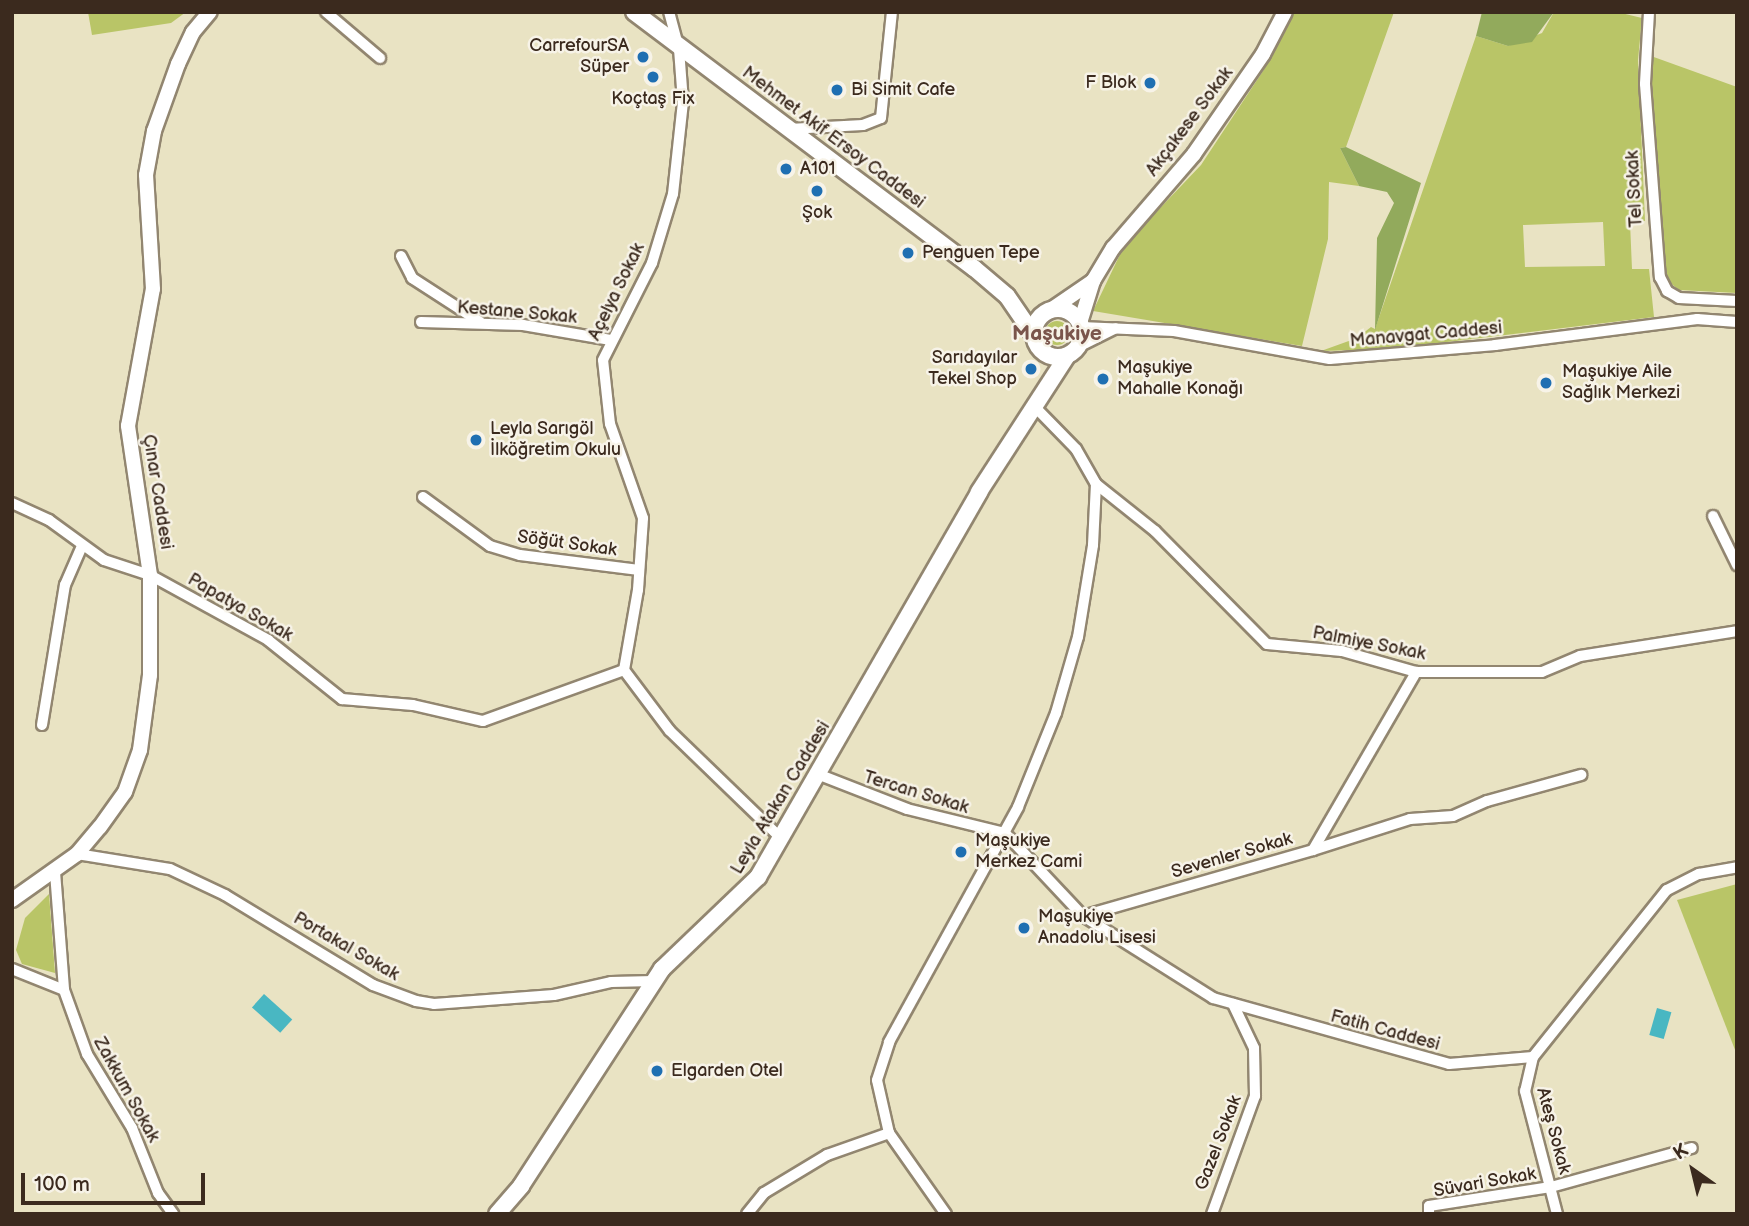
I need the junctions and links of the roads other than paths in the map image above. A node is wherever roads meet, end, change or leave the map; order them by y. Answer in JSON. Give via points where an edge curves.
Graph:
{"nodes":[{"id":1,"x":210,"y":12,"type":"edge"},
{"id":2,"x":326,"y":12,"type":"edge"},
{"id":3,"x":634,"y":12,"type":"edge"},
{"id":4,"x":669,"y":12,"type":"edge"},
{"id":5,"x":892,"y":12,"type":"edge"},
{"id":6,"x":1285,"y":12,"type":"edge"},
{"id":7,"x":1649,"y":12,"type":"edge"},
{"id":8,"x":679,"y":48,"type":"junction"},
{"id":9,"x":380,"y":58,"type":"dead end"},
{"id":10,"x":788,"y":129,"type":"junction"},
{"id":11,"x":401,"y":256,"type":"dead end"},
{"id":12,"x":1093,"y":281,"type":"junction"},
{"id":13,"x":1007,"y":296,"type":"junction"},
{"id":14,"x":1737,"y":301,"type":"edge"},
{"id":15,"x":1048,"y":311,"type":"junction"},
{"id":16,"x":481,"y":322,"type":"junction"},
{"id":17,"x":1737,"y":322,"type":"edge"},
{"id":18,"x":421,"y":323,"type":"dead end"},
{"id":19,"x":1081,"y":325,"type":"junction"},
{"id":20,"x":1119,"y":326,"type":"junction"},
{"id":21,"x":1033,"y":334,"type":"junction"},
{"id":22,"x":611,"y":340,"type":"junction"},
{"id":23,"x":1072,"y":351,"type":"junction"},
{"id":24,"x":1042,"y":352,"type":"junction"},
{"id":25,"x":1033,"y":405,"type":"junction"},
{"id":26,"x":1096,"y":484,"type":"junction"},
{"id":27,"x":423,"y":497,"type":"dead end"},
{"id":28,"x":12,"y":503,"type":"edge"},
{"id":29,"x":1713,"y":516,"type":"dead end"},
{"id":30,"x":82,"y":546,"type":"junction"},
{"id":31,"x":1737,"y":565,"type":"edge"},
{"id":32,"x":639,"y":570,"type":"junction"},
{"id":33,"x":150,"y":575,"type":"junction"},
{"id":34,"x":1737,"y":631,"type":"edge"},
{"id":35,"x":624,"y":670,"type":"junction"},
{"id":36,"x":1416,"y":672,"type":"junction"},
{"id":37,"x":42,"y":724,"type":"dead end"},
{"id":38,"x":820,"y":775,"type":"junction"},
{"id":39,"x":1581,"y":775,"type":"dead end"},
{"id":40,"x":1006,"y":833,"type":"junction"},
{"id":41,"x":782,"y":839,"type":"junction"},
{"id":42,"x":1313,"y":850,"type":"junction"},
{"id":43,"x":77,"y":853,"type":"junction"},
{"id":44,"x":1737,"y":867,"type":"edge"},
{"id":45,"x":55,"y":872,"type":"junction"},
{"id":46,"x":12,"y":900,"type":"edge"},
{"id":47,"x":1083,"y":916,"type":"junction"},
{"id":48,"x":12,"y":969,"type":"edge"},
{"id":49,"x":654,"y":981,"type":"junction"},
{"id":50,"x":64,"y":990,"type":"junction"},
{"id":51,"x":1233,"y":1004,"type":"junction"},
{"id":52,"x":1533,"y":1057,"type":"junction"},
{"id":53,"x":889,"y":1133,"type":"junction"},
{"id":54,"x":1692,"y":1147,"type":"dead end"},
{"id":55,"x":1552,"y":1187,"type":"junction"},
{"id":56,"x":173,"y":1214,"type":"edge"},
{"id":57,"x":497,"y":1214,"type":"edge"},
{"id":58,"x":747,"y":1214,"type":"edge"},
{"id":59,"x":946,"y":1214,"type":"edge"},
{"id":60,"x":1212,"y":1214,"type":"edge"},
{"id":61,"x":1429,"y":1214,"type":"edge"},
{"id":62,"x":1558,"y":1214,"type":"edge"}],
"edges":[{"from":1,"to":33,"type":"street","name":"Çınar Caddesi","via":[[193,32],[178,64],[154,131],[146,175],[153,289],[130,403],[128,442]]},
{"from":2,"to":9,"type":"street"},
{"from":3,"to":8,"type":"main road","name":"Mehmet Akif Ersoy Caddesi"},
{"from":4,"to":8,"type":"street","name":"Açelya Sokak"},
{"from":5,"to":10,"type":"street","via":[[881,118],[863,125]]},
{"from":6,"to":12,"type":"street","name":"Akçakese Sokak","via":[[1217,123],[1126,230]]},
{"from":7,"to":14,"type":"street","name":"Tel Sokak","via":[[1645,84],[1660,277],[1667,291],[1679,298]]},
{"from":8,"to":10,"type":"main road","name":"Mehmet Akif Ersoy Caddesi"},
{"from":8,"to":22,"type":"street","name":"Açelya Sokak","via":[[682,135],[673,194],[652,263]]},
{"from":10,"to":13,"type":"main road","name":"Mehmet Akif Ersoy Caddesi"},
{"from":11,"to":16,"type":"street","via":[[412,278]]},
{"from":12,"to":15,"type":"street"},
{"from":12,"to":19,"type":"street"},
{"from":13,"to":15,"type":"main road"},
{"from":13,"to":21,"type":"main road"},
{"from":15,"to":19,"type":"main road","via":[[1069,311]]},
{"from":15,"to":21,"type":"main road"},
{"from":16,"to":18,"type":"street","name":"Kestane Sokak"},
{"from":16,"to":22,"type":"street","name":"Kestane Sokak"},
{"from":17,"to":20,"type":"street","name":"Manavgat Caddesi","via":[[1697,319],[1495,345],[1331,359],[1174,331]]},
{"from":19,"to":20,"type":"street","name":"Manavgat Caddesi"},
{"from":19,"to":23,"type":"main road"},
{"from":20,"to":23,"type":"street"},
{"from":21,"to":24,"type":"main road"},
{"from":22,"to":32,"type":"street","name":"Açelya Sokak","via":[[603,360],[603,395],[643,518]]},
{"from":23,"to":24,"type":"main road"},
{"from":23,"to":25,"type":"main road","name":"Leyla Atakan Caddesi"},
{"from":24,"to":25,"type":"main road"},
{"from":25,"to":26,"type":"street","via":[[1076,449]]},
{"from":25,"to":38,"type":"main road","name":"Leyla Atakan Caddesi"},
{"from":26,"to":36,"type":"street","name":"Palmiye Sokak","via":[[1155,531],[1266,644],[1342,652]]},
{"from":26,"to":40,"type":"street","via":[[1093,545],[1078,637],[1056,713]]},
{"from":27,"to":32,"type":"street","name":"Söğüt Sokak","via":[[491,546],[528,556]]},
{"from":28,"to":30,"type":"street","name":"Papatya Sokak","via":[[49,520]]},
{"from":29,"to":31,"type":"street"},
{"from":30,"to":33,"type":"street","name":"Papatya Sokak","via":[[115,565]]},
{"from":30,"to":37,"type":"street","via":[[63,594]]},
{"from":32,"to":35,"type":"street","name":"Açelya Sokak"},
{"from":33,"to":35,"type":"street","name":"Papatya Sokak","via":[[268,640],[342,699],[413,705],[483,721]]},
{"from":33,"to":43,"type":"street","name":"Çınar Caddesi","via":[[150,675],[137,764],[114,809]]},
{"from":34,"to":36,"type":"street","name":"Palmiye Sokak","via":[[1580,656],[1542,672]]},
{"from":35,"to":41,"type":"street","via":[[670,731]]},
{"from":36,"to":42,"type":"street","name":"Sevenler Sokak"},
{"from":38,"to":40,"type":"street","name":"Tercan Sokak","via":[[907,809]]},
{"from":38,"to":41,"type":"main road","name":"Leyla Atakan Caddesi"},
{"from":39,"to":42,"type":"street","via":[[1487,801],[1453,816],[1410,819]]},
{"from":40,"to":47,"type":"street","name":"Fatih Caddesi"},
{"from":40,"to":53,"type":"street","via":[[889,1042],[877,1080]]},
{"from":41,"to":49,"type":"main road","name":"Leyla Atakan Caddesi","via":[[748,891],[697,932]]},
{"from":42,"to":47,"type":"street","name":"Sevenler Sokak"},
{"from":43,"to":45,"type":"street","name":"Çınar Caddesi"},
{"from":43,"to":49,"type":"street","name":"Portakal Sokak","via":[[170,869],[248,908],[373,985],[416,1001],[434,1004],[554,995],[611,982]]},
{"from":44,"to":52,"type":"street","via":[[1699,874],[1667,890]]},
{"from":45,"to":46,"type":"street","name":"Çınar Caddesi"},
{"from":45,"to":50,"type":"street","name":"Zakkum Sokak"},
{"from":47,"to":51,"type":"street","name":"Fatih Caddesi","via":[[1213,998]]},
{"from":48,"to":50,"type":"street"},
{"from":49,"to":57,"type":"main road","name":"Leyla Atakan Caddesi","via":[[521,1186]]},
{"from":50,"to":56,"type":"street","name":"Zakkum Sokak","via":[[86,1054],[132,1128],[158,1193]]},
{"from":51,"to":52,"type":"street","name":"Fatih Caddesi","via":[[1448,1064]]},
{"from":51,"to":60,"type":"street","name":"Gazel Sokak","via":[[1254,1048],[1255,1096]]},
{"from":52,"to":55,"type":"street","name":"Ateş Sokak","via":[[1525,1091]]},
{"from":53,"to":58,"type":"street","via":[[827,1156],[764,1193]]},
{"from":53,"to":59,"type":"street"},
{"from":54,"to":55,"type":"street"},
{"from":55,"to":61,"type":"street","name":"Süvari Sokak","via":[[1429,1206]]},
{"from":55,"to":62,"type":"street","name":"Ateş Sokak"}]}
